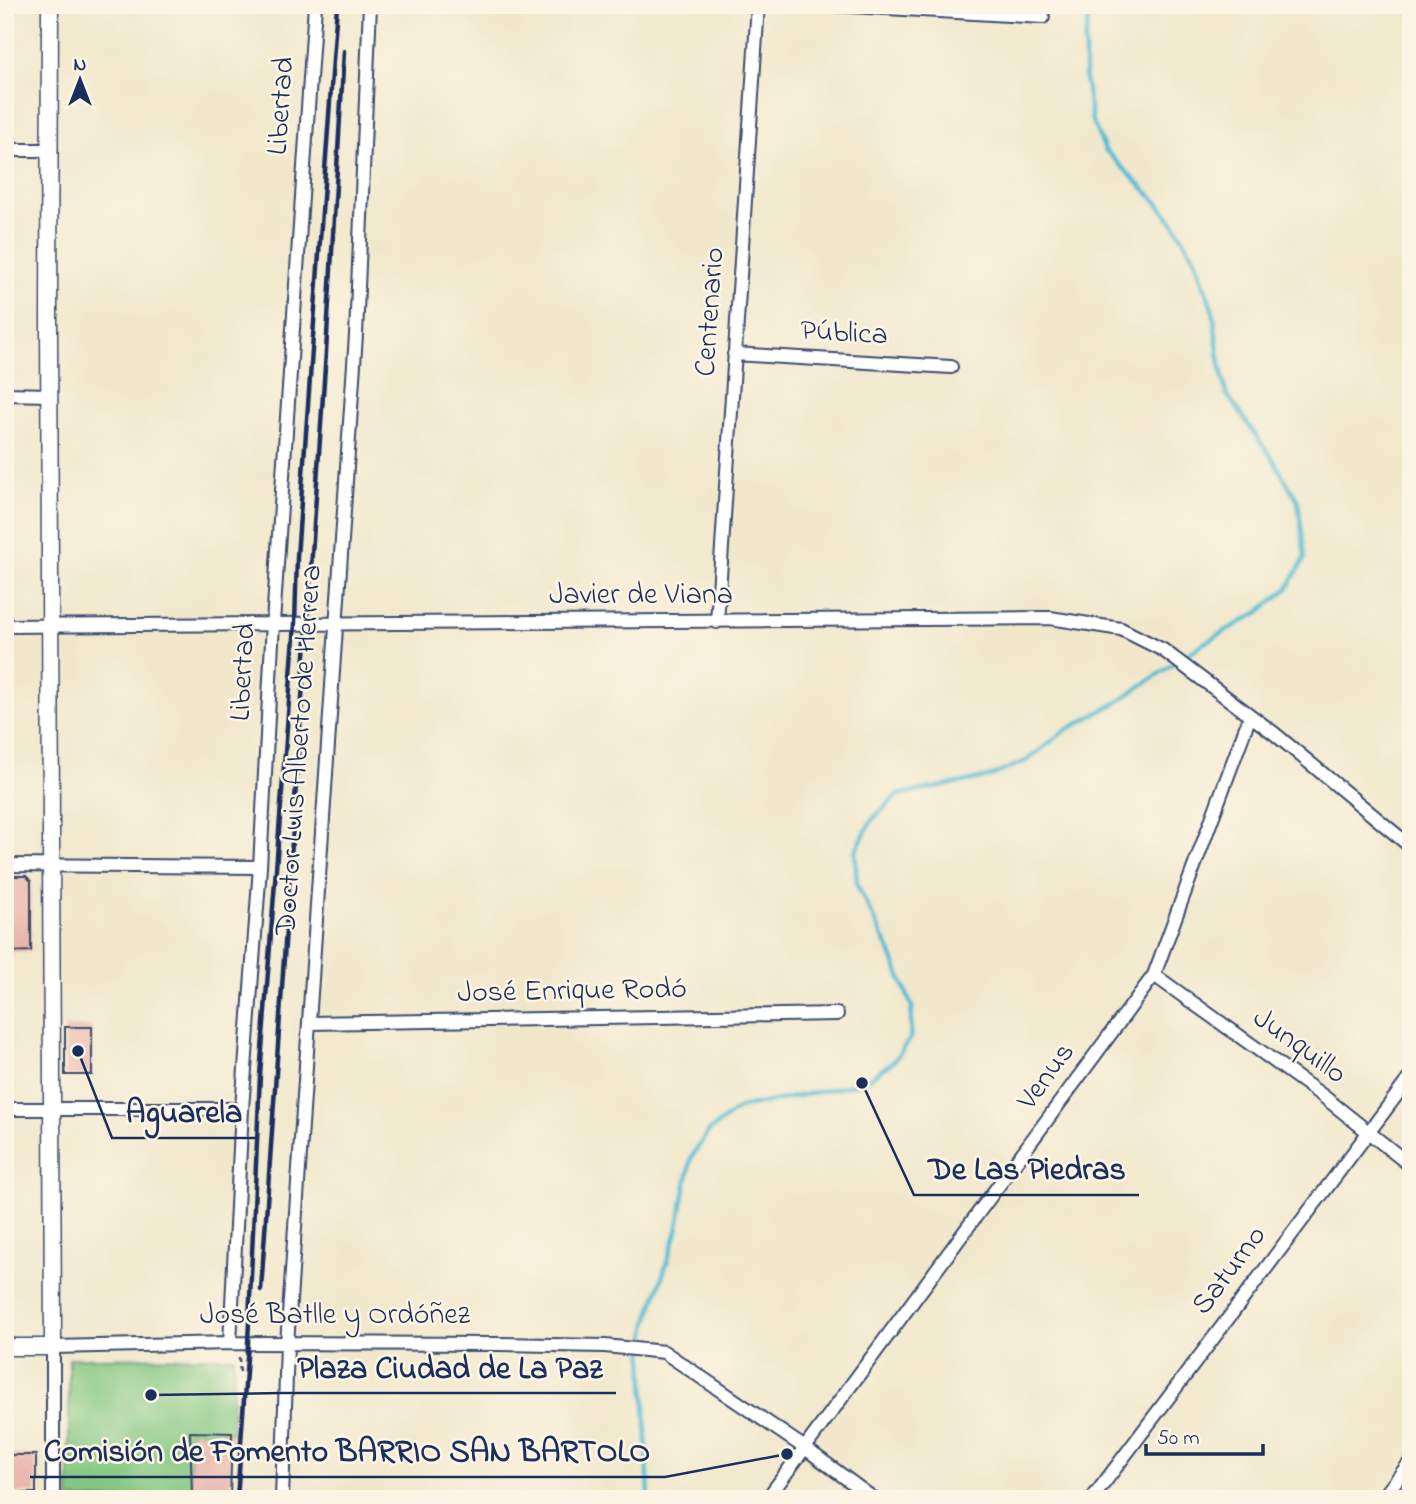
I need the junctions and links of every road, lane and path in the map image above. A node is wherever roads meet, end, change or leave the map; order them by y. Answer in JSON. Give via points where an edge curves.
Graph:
{"nodes":[{"id":1,"x":50,"y":5,"type":"edge"},
{"id":2,"x":315,"y":5,"type":"edge"},
{"id":3,"x":370,"y":5,"type":"edge"},
{"id":4,"x":758,"y":5,"type":"edge"},
{"id":5,"x":834,"y":5,"type":"edge"},
{"id":6,"x":1042,"y":17,"type":"dead end"},
{"id":7,"x":5,"y":150,"type":"edge"},
{"id":8,"x":49,"y":150,"type":"junction"},
{"id":9,"x":734,"y":354,"type":"junction"},
{"id":10,"x":951,"y":367,"type":"dead end"},
{"id":11,"x":5,"y":394,"type":"edge"},
{"id":12,"x":50,"y":395,"type":"junction"},
{"id":13,"x":717,"y":622,"type":"junction"},
{"id":14,"x":273,"y":624,"type":"junction"},
{"id":15,"x":335,"y":625,"type":"junction"},
{"id":16,"x":5,"y":626,"type":"edge"},
{"id":17,"x":51,"y":626,"type":"junction"},
{"id":18,"x":1250,"y":716,"type":"junction"},
{"id":19,"x":1411,"y":847,"type":"edge"},
{"id":20,"x":5,"y":865,"type":"edge"},
{"id":21,"x":52,"y":865,"type":"junction"},
{"id":22,"x":260,"y":867,"type":"junction"},
{"id":23,"x":1154,"y":975,"type":"junction"},
{"id":24,"x":837,"y":1014,"type":"dead end"},
{"id":25,"x":309,"y":1023,"type":"junction"},
{"id":26,"x":1411,"y":1076,"type":"edge"},
{"id":27,"x":5,"y":1109,"type":"edge"},
{"id":28,"x":53,"y":1109,"type":"junction"},
{"id":29,"x":242,"y":1109,"type":"junction"},
{"id":30,"x":1368,"y":1132,"type":"junction"},
{"id":31,"x":1411,"y":1166,"type":"edge"},
{"id":32,"x":234,"y":1343,"type":"junction"},
{"id":33,"x":287,"y":1344,"type":"junction"},
{"id":34,"x":5,"y":1347,"type":"edge"},
{"id":35,"x":53,"y":1347,"type":"junction"},
{"id":36,"x":240,"y":1374,"type":"dead end"},
{"id":37,"x":805,"y":1448,"type":"junction"},
{"id":38,"x":1411,"y":1461,"type":"edge"},
{"id":39,"x":53,"y":1499,"type":"edge"},
{"id":40,"x":282,"y":1499,"type":"edge"},
{"id":41,"x":767,"y":1499,"type":"edge"},
{"id":42,"x":874,"y":1499,"type":"edge"},
{"id":43,"x":1092,"y":1499,"type":"edge"},
{"id":44,"x":1382,"y":1499,"type":"edge"}],
"edges":[{"from":1,"to":8,"type":"street"},
{"from":2,"to":14,"type":"street","name":"Libertad"},
{"from":3,"to":15,"type":"street","name":"Doctor Luis Alberto de Herrera","via":[[356,335]]},
{"from":4,"to":9,"type":"street","name":"Centenario"},
{"from":5,"to":6,"type":"street"},
{"from":7,"to":8,"type":"street"},
{"from":8,"to":12,"type":"street"},
{"from":9,"to":10,"type":"street","name":"Pública"},
{"from":9,"to":13,"type":"street","name":"Centenario"},
{"from":11,"to":12,"type":"street"},
{"from":12,"to":17,"type":"street"},
{"from":13,"to":15,"type":"street","name":"Javier de Viana"},
{"from":13,"to":18,"type":"street","name":"Javier de Viana","via":[[1050,618],[1122,629],[1163,650]]},
{"from":14,"to":15,"type":"street","name":"Javier de Viana"},
{"from":14,"to":17,"type":"street","name":"Javier de Viana"},
{"from":14,"to":22,"type":"street","name":"Libertad"},
{"from":15,"to":25,"type":"street","name":"Doctor Luis Alberto de Herrera"},
{"from":16,"to":17,"type":"street","name":"Javier de Viana"},
{"from":17,"to":21,"type":"street"},
{"from":18,"to":19,"type":"street","name":"Javier de Viana"},
{"from":18,"to":23,"type":"street","name":"Venus"},
{"from":20,"to":21,"type":"street"},
{"from":21,"to":22,"type":"street"},
{"from":21,"to":28,"type":"street"},
{"from":22,"to":29,"type":"street","name":"Libertad"},
{"from":23,"to":30,"type":"street","name":"Junquillo"},
{"from":23,"to":37,"type":"street","name":"Venus"},
{"from":24,"to":25,"type":"street","name":"José Enrique Rodó"},
{"from":25,"to":33,"type":"street","name":"Doctor Luis Alberto de Herrera"},
{"from":26,"to":30,"type":"street","name":"Saturno"},
{"from":27,"to":28,"type":"street"},
{"from":28,"to":29,"type":"street"},
{"from":28,"to":35,"type":"street"},
{"from":29,"to":32,"type":"street","name":"Libertad"},
{"from":30,"to":31,"type":"street","name":"Junquillo"},
{"from":30,"to":43,"type":"street","name":"Saturno"},
{"from":32,"to":33,"type":"street","name":"José Batlle y Ordóñez"},
{"from":32,"to":35,"type":"street","name":"José Batlle y Ordóñez"},
{"from":32,"to":36,"type":"path"},
{"from":33,"to":37,"type":"street","name":"José Batlle y Ordóñez","via":[[604,1346],[664,1352]]},
{"from":33,"to":40,"type":"street","name":"Doctor Luis Alberto de Herrera"},
{"from":34,"to":35,"type":"street","name":"José Batlle y Ordóñez"},
{"from":35,"to":39,"type":"street"},
{"from":37,"to":41,"type":"street","name":"Venus"},
{"from":37,"to":42,"type":"street"},
{"from":38,"to":44,"type":"street"}]}
